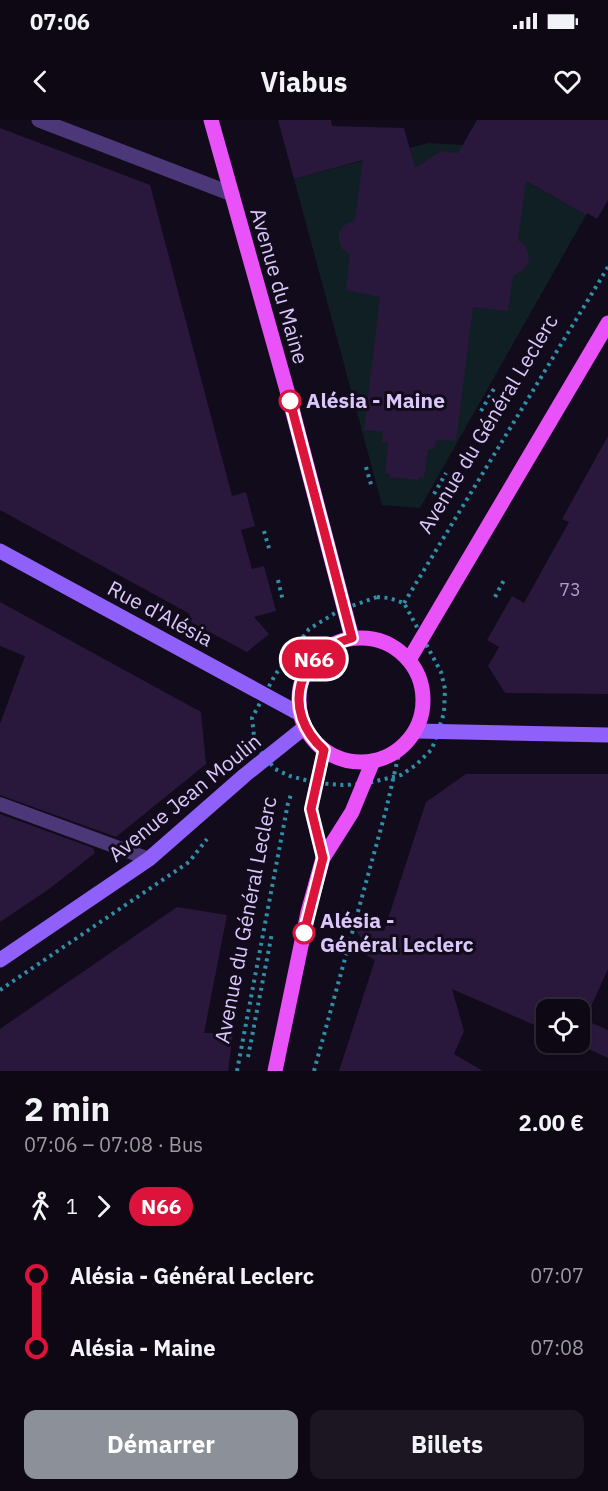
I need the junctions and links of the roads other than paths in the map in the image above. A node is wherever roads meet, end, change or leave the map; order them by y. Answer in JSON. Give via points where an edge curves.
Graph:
{"nodes":[{"id":1,"x":39,"y":120,"type":"edge"},
{"id":2,"x":212,"y":120,"type":"edge"},
{"id":3,"x":232,"y":194,"type":"junction"},
{"id":4,"x":608,"y":323,"type":"edge"},
{"id":5,"x":0,"y":551,"type":"edge"},
{"id":6,"x":352,"y":638,"type":"junction"},
{"id":7,"x":409,"y":660,"type":"junction"},
{"id":8,"x":303,"y":721,"type":"junction"},
{"id":9,"x":416,"y":730,"type":"junction"},
{"id":10,"x":608,"y":735,"type":"edge"},
{"id":11,"x":324,"y":750,"type":"junction"},
{"id":12,"x":373,"y":761,"type":"junction"},
{"id":13,"x":0,"y":804,"type":"edge"},
{"id":14,"x":323,"y":858,"type":"junction"},
{"id":15,"x":149,"y":859,"type":"junction"},
{"id":16,"x":0,"y":960,"type":"edge"},
{"id":17,"x":275,"y":1071,"type":"edge"}],
"edges":[{"from":1,"to":3,"type":"street"},
{"from":2,"to":3,"type":"main road","name":"Avenue du Maine"},
{"from":3,"to":6,"type":"main road","name":"Avenue du Maine"},
{"from":4,"to":7,"type":"main road"},
{"from":5,"to":8,"type":"main road","name":"Rue d'Alésia"},
{"from":6,"to":7,"type":"main road","via":[[390,644]]},
{"from":6,"to":8,"type":"main road","via":[[328,647],[309,665],[298,702]]},
{"from":7,"to":9,"type":"main road","via":[[423,689],[423,710]]},
{"from":8,"to":11,"type":"main road","via":[[310,736]]},
{"from":8,"to":15,"type":"main road","name":"Avenue Jean Moulin"},
{"from":9,"to":10,"type":"main road"},
{"from":9,"to":12,"type":"main road","via":[[400,749]]},
{"from":11,"to":12,"type":"main road","via":[[340,759]]},
{"from":11,"to":14,"type":"lane","name":"Avenue du Général Leclerc","via":[[311,809]]},
{"from":12,"to":14,"type":"main road","name":"Avenue du Général Leclerc","via":[[352,812]]},
{"from":13,"to":15,"type":"lane"},
{"from":14,"to":17,"type":"main road","name":"Avenue du Général Leclerc"},
{"from":15,"to":16,"type":"main road","name":"Avenue Jean Moulin"}]}
